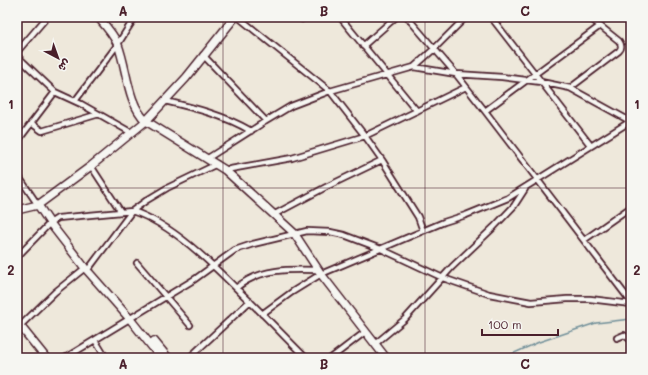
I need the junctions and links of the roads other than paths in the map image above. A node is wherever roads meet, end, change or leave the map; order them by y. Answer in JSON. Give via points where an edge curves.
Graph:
{"nodes":[{"id":1,"x":47,"y":17,"type":"edge"},
{"id":2,"x":98,"y":17,"type":"edge"},
{"id":3,"x":135,"y":17,"type":"edge"},
{"id":4,"x":235,"y":17,"type":"edge"},
{"id":5,"x":238,"y":17,"type":"edge"},
{"id":6,"x":340,"y":17,"type":"edge"},
{"id":7,"x":396,"y":17,"type":"edge"},
{"id":8,"x":407,"y":17,"type":"edge"},
{"id":9,"x":466,"y":17,"type":"edge"},
{"id":10,"x":491,"y":17,"type":"edge"},
{"id":11,"x":589,"y":17,"type":"edge"},
{"id":12,"x":605,"y":17,"type":"edge"},
{"id":13,"x":598,"y":25,"type":"junction"},
{"id":14,"x":118,"y":44,"type":"junction"},
{"id":15,"x":363,"y":46,"type":"junction"},
{"id":16,"x":434,"y":49,"type":"junction"},
{"id":17,"x":17,"y":52,"type":"edge"},
{"id":18,"x":204,"y":55,"type":"junction"},
{"id":19,"x":17,"y":56,"type":"edge"},
{"id":20,"x":414,"y":67,"type":"junction"},
{"id":21,"x":456,"y":74,"type":"junction"},
{"id":22,"x":535,"y":74,"type":"junction"},
{"id":23,"x":388,"y":75,"type":"junction"},
{"id":24,"x":528,"y":80,"type":"junction"},
{"id":25,"x":541,"y":82,"type":"junction"},
{"id":26,"x":466,"y":87,"type":"junction"},
{"id":27,"x":570,"y":88,"type":"junction"},
{"id":28,"x":330,"y":91,"type":"junction"},
{"id":29,"x":55,"y":92,"type":"junction"},
{"id":30,"x":75,"y":101,"type":"junction"},
{"id":31,"x":165,"y":101,"type":"junction"},
{"id":32,"x":417,"y":111,"type":"junction"},
{"id":33,"x":485,"y":111,"type":"junction"},
{"id":34,"x":99,"y":114,"type":"junction"},
{"id":35,"x":146,"y":121,"type":"junction"},
{"id":36,"x":266,"y":121,"type":"junction"},
{"id":37,"x":631,"y":121,"type":"edge"},
{"id":38,"x":31,"y":123,"type":"junction"},
{"id":39,"x":251,"y":131,"type":"junction"},
{"id":40,"x":132,"y":133,"type":"junction"},
{"id":41,"x":365,"y":136,"type":"junction"},
{"id":42,"x":17,"y":142,"type":"edge"},
{"id":43,"x":591,"y":146,"type":"junction"},
{"id":44,"x":208,"y":158,"type":"junction"},
{"id":45,"x":382,"y":160,"type":"junction"},
{"id":46,"x":216,"y":164,"type":"junction"},
{"id":47,"x":90,"y":166,"type":"junction"},
{"id":48,"x":225,"y":170,"type":"junction"},
{"id":49,"x":17,"y":174,"type":"edge"},
{"id":50,"x":536,"y":179,"type":"junction"},
{"id":51,"x":526,"y":187,"type":"junction"},
{"id":52,"x":38,"y":205,"type":"junction"},
{"id":53,"x":631,"y":207,"type":"edge"},
{"id":54,"x":17,"y":210,"type":"edge"},
{"id":55,"x":132,"y":211,"type":"junction"},
{"id":56,"x":121,"y":212,"type":"junction"},
{"id":57,"x":275,"y":214,"type":"junction"},
{"id":58,"x":50,"y":221,"type":"junction"},
{"id":59,"x":423,"y":231,"type":"junction"},
{"id":60,"x":294,"y":233,"type":"junction"},
{"id":61,"x":584,"y":240,"type":"junction"},
{"id":62,"x":381,"y":249,"type":"junction"},
{"id":63,"x":17,"y":257,"type":"edge"},
{"id":64,"x":137,"y":263,"type":"dead end"},
{"id":65,"x":214,"y":266,"type":"junction"},
{"id":66,"x":87,"y":268,"type":"junction"},
{"id":67,"x":319,"y":272,"type":"junction"},
{"id":68,"x":443,"y":278,"type":"junction"},
{"id":69,"x":236,"y":288,"type":"junction"},
{"id":70,"x":166,"y":297,"type":"junction"},
{"id":71,"x":250,"y":301,"type":"junction"},
{"id":72,"x":631,"y":303,"type":"edge"},
{"id":73,"x":262,"y":314,"type":"junction"},
{"id":74,"x":132,"y":318,"type":"junction"},
{"id":75,"x":19,"y":324,"type":"edge"},
{"id":76,"x":190,"y":325,"type":"dead end"},
{"id":77,"x":365,"y":332,"type":"junction"},
{"id":78,"x":617,"y":338,"type":"dead end"},
{"id":79,"x":95,"y":340,"type":"junction"},
{"id":80,"x":631,"y":340,"type":"edge"},
{"id":81,"x":375,"y":344,"type":"junction"},
{"id":82,"x":302,"y":354,"type":"junction"},
{"id":83,"x":46,"y":358,"type":"edge"},
{"id":84,"x":65,"y":358,"type":"edge"},
{"id":85,"x":106,"y":358,"type":"edge"},
{"id":86,"x":161,"y":358,"type":"edge"},
{"id":87,"x":168,"y":358,"type":"edge"},
{"id":88,"x":189,"y":358,"type":"edge"},
{"id":89,"x":295,"y":358,"type":"edge"},
{"id":90,"x":306,"y":358,"type":"edge"},
{"id":91,"x":331,"y":358,"type":"edge"},
{"id":92,"x":386,"y":358,"type":"edge"}],
"edges":[{"from":1,"to":17,"type":"street"},
{"from":2,"to":14,"type":"street"},
{"from":3,"to":14,"type":"street"},
{"from":4,"to":18,"type":"street"},
{"from":5,"to":28,"type":"street"},
{"from":6,"to":15,"type":"street"},
{"from":7,"to":15,"type":"street"},
{"from":8,"to":16,"type":"street"},
{"from":9,"to":16,"type":"street"},
{"from":10,"to":22,"type":"street"},
{"from":11,"to":13,"type":"street"},
{"from":12,"to":13,"type":"street"},
{"from":13,"to":22,"type":"street"},
{"from":13,"to":27,"type":"street","via":[[621,44],[621,49]]},
{"from":14,"to":30,"type":"street"},
{"from":14,"to":35,"type":"street","via":[[137,109]]},
{"from":15,"to":23,"type":"street"},
{"from":16,"to":20,"type":"street"},
{"from":16,"to":21,"type":"street"},
{"from":18,"to":31,"type":"street"},
{"from":18,"to":36,"type":"street"},
{"from":19,"to":29,"type":"street"},
{"from":20,"to":21,"type":"street"},
{"from":20,"to":23,"type":"street"},
{"from":21,"to":24,"type":"street"},
{"from":21,"to":26,"type":"street"},
{"from":22,"to":24,"type":"street"},
{"from":22,"to":25,"type":"street"},
{"from":23,"to":28,"type":"street"},
{"from":23,"to":32,"type":"street"},
{"from":24,"to":25,"type":"street"},
{"from":24,"to":33,"type":"street"},
{"from":25,"to":27,"type":"street"},
{"from":25,"to":43,"type":"street"},
{"from":26,"to":32,"type":"street"},
{"from":26,"to":33,"type":"street"},
{"from":27,"to":37,"type":"street"},
{"from":28,"to":36,"type":"street","via":[[291,106]]},
{"from":28,"to":41,"type":"street"},
{"from":29,"to":30,"type":"street"},
{"from":29,"to":38,"type":"street"},
{"from":30,"to":34,"type":"street"},
{"from":31,"to":35,"type":"street"},
{"from":31,"to":39,"type":"street","via":[[226,118]]},
{"from":32,"to":41,"type":"street"},
{"from":33,"to":50,"type":"street"},
{"from":34,"to":38,"type":"street","via":[[42,131]]},
{"from":34,"to":40,"type":"street"},
{"from":35,"to":40,"type":"street"},
{"from":35,"to":44,"type":"street"},
{"from":36,"to":39,"type":"street"},
{"from":37,"to":43,"type":"street"},
{"from":38,"to":42,"type":"street"},
{"from":39,"to":44,"type":"street"},
{"from":40,"to":47,"type":"street"},
{"from":41,"to":45,"type":"street"},
{"from":41,"to":48,"type":"street","via":[[292,158]]},
{"from":43,"to":50,"type":"street"},
{"from":44,"to":46,"type":"street"},
{"from":45,"to":57,"type":"street"},
{"from":45,"to":59,"type":"street","via":[[418,217]]},
{"from":46,"to":48,"type":"street"},
{"from":46,"to":55,"type":"street","via":[[167,188]]},
{"from":47,"to":52,"type":"street"},
{"from":47,"to":56,"type":"street"},
{"from":48,"to":57,"type":"street"},
{"from":49,"to":52,"type":"street"},
{"from":50,"to":51,"type":"street"},
{"from":50,"to":61,"type":"street"},
{"from":51,"to":59,"type":"street","via":[[497,203]]},
{"from":51,"to":68,"type":"street","via":[[509,212]]},
{"from":52,"to":54,"type":"street"},
{"from":52,"to":58,"type":"street"},
{"from":53,"to":61,"type":"street"},
{"from":55,"to":56,"type":"street"},
{"from":55,"to":65,"type":"street","via":[[170,231]]},
{"from":55,"to":66,"type":"street"},
{"from":56,"to":58,"type":"street","via":[[65,217]]},
{"from":57,"to":60,"type":"street"},
{"from":58,"to":63,"type":"street"},
{"from":58,"to":66,"type":"street"},
{"from":59,"to":62,"type":"street"},
{"from":60,"to":62,"type":"street","via":[[318,230],[330,232]]},
{"from":60,"to":65,"type":"street","via":[[242,247]]},
{"from":60,"to":67,"type":"street"},
{"from":61,"to":72,"type":"street"},
{"from":62,"to":67,"type":"street"},
{"from":62,"to":68,"type":"street"},
{"from":64,"to":70,"type":"street"},
{"from":65,"to":69,"type":"street"},
{"from":65,"to":70,"type":"street"},
{"from":66,"to":74,"type":"street"},
{"from":66,"to":75,"type":"street"},
{"from":67,"to":69,"type":"street","via":[[291,269],[271,271],[249,279]]},
{"from":67,"to":73,"type":"street"},
{"from":67,"to":77,"type":"street"},
{"from":68,"to":72,"type":"street","via":[[489,294],[523,301],[590,299]]},
{"from":68,"to":81,"type":"street","via":[[405,319]]},
{"from":69,"to":71,"type":"street"},
{"from":70,"to":74,"type":"street"},
{"from":70,"to":76,"type":"street"},
{"from":71,"to":73,"type":"street"},
{"from":71,"to":88,"type":"street"},
{"from":73,"to":82,"type":"street"},
{"from":74,"to":79,"type":"street"},
{"from":74,"to":86,"type":"street"},
{"from":74,"to":87,"type":"street"},
{"from":75,"to":83,"type":"street"},
{"from":77,"to":81,"type":"street"},
{"from":77,"to":91,"type":"street"},
{"from":78,"to":80,"type":"street","via":[[624,335]]},
{"from":79,"to":84,"type":"street"},
{"from":79,"to":85,"type":"street"},
{"from":81,"to":92,"type":"street"},
{"from":82,"to":89,"type":"street"},
{"from":82,"to":90,"type":"street"}]}
